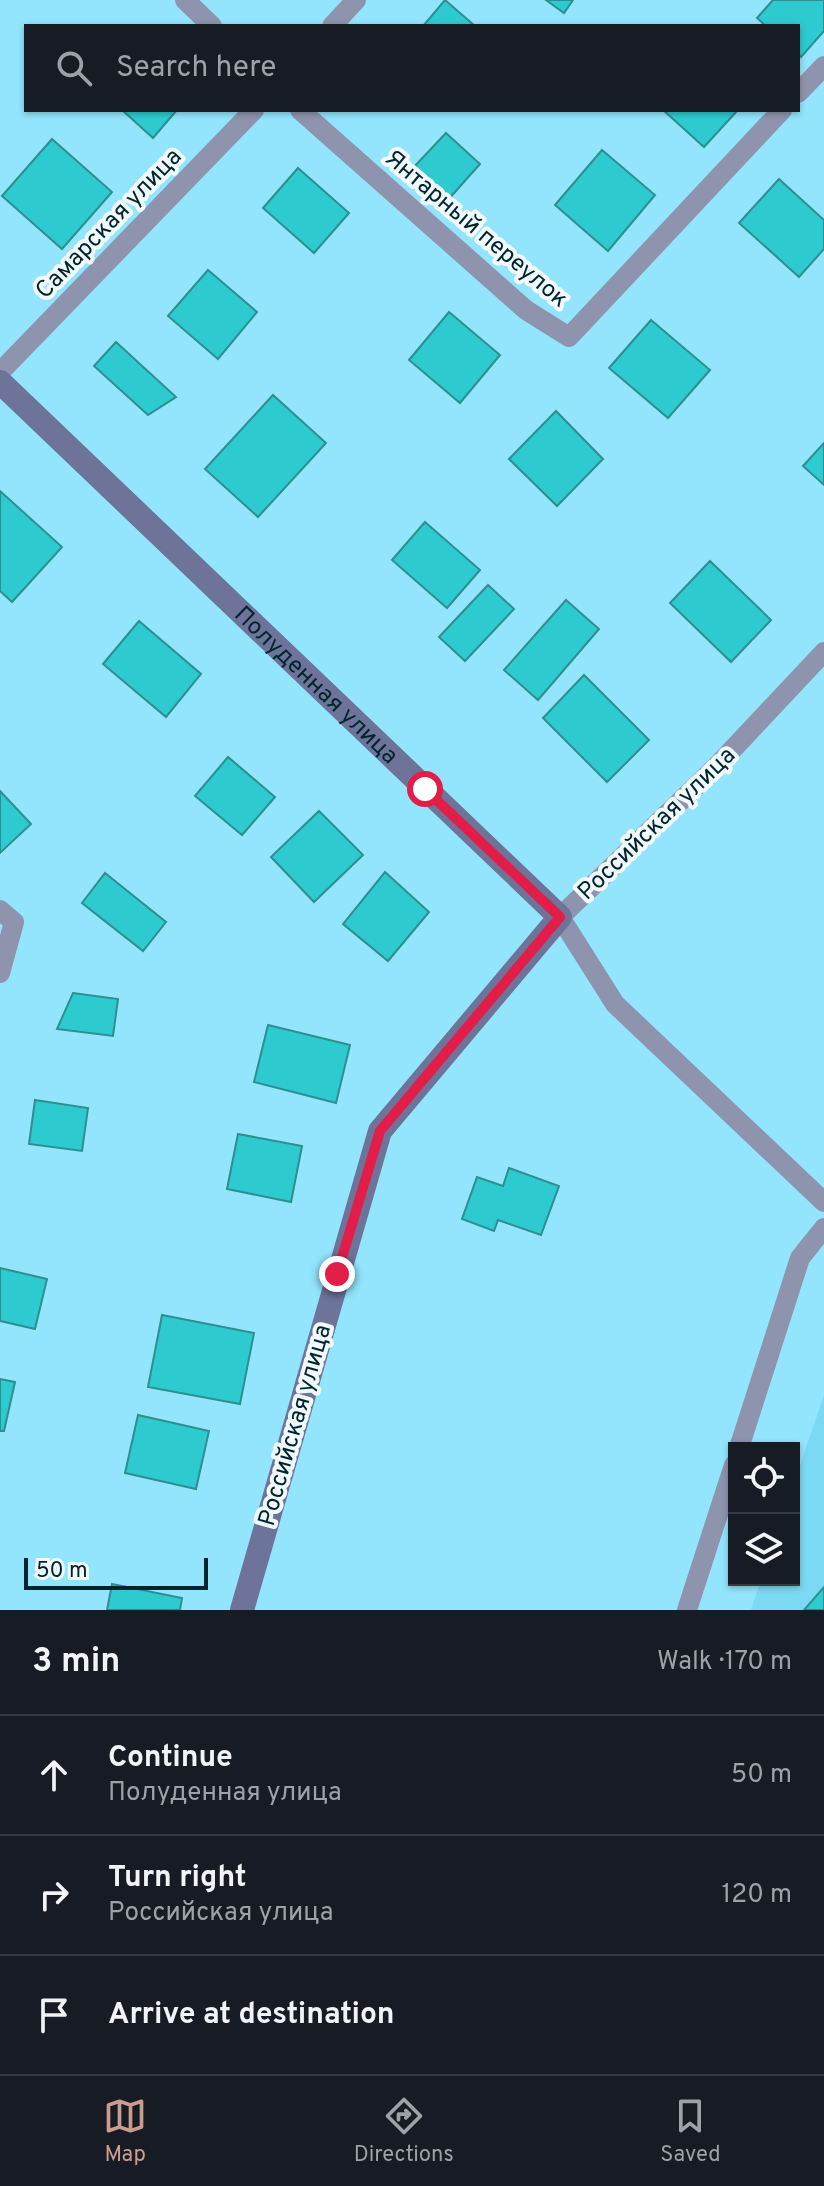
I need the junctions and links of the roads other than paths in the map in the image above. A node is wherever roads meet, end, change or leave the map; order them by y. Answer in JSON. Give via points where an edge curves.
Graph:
{"nodes":[{"id":1,"x":185,"y":0,"type":"edge"},
{"id":2,"x":356,"y":0,"type":"edge"},
{"id":3,"x":210,"y":24,"type":"edge"},
{"id":4,"x":334,"y":24,"type":"edge"},
{"id":5,"x":824,"y":66,"type":"edge"},
{"id":6,"x":800,"y":91,"type":"edge"},
{"id":7,"x":252,"y":112,"type":"edge"},
{"id":8,"x":302,"y":112,"type":"edge"},
{"id":9,"x":780,"y":112,"type":"edge"},
{"id":10,"x":0,"y":372,"type":"edge"},
{"id":11,"x":0,"y":382,"type":"edge"},
{"id":12,"x":824,"y":652,"type":"edge"},
{"id":13,"x":7,"y":916,"type":"edge"},
{"id":14,"x":560,"y":917,"type":"junction"},
{"id":15,"x":0,"y":973,"type":"edge"},
{"id":16,"x":824,"y":1202,"type":"edge"},
{"id":17,"x":824,"y":1228,"type":"edge"},
{"id":18,"x":741,"y":1442,"type":"edge"},
{"id":19,"x":728,"y":1484,"type":"edge"},
{"id":20,"x":242,"y":1610,"type":"edge"},
{"id":21,"x":687,"y":1610,"type":"edge"}],
"edges":[{"from":1,"to":3,"type":"street"},
{"from":2,"to":4,"type":"street"},
{"from":5,"to":6,"type":"street"},
{"from":7,"to":10,"type":"street","name":"Самарская улица"},
{"from":8,"to":9,"type":"street","name":"Янтарный переулок","via":[[526,310],[569,337]]},
{"from":11,"to":14,"type":"street","name":"Полуденная улица"},
{"from":12,"to":14,"type":"street","name":"Российская улица","via":[[715,768]]},
{"from":13,"to":15,"type":"street"},
{"from":14,"to":16,"type":"street","name":"Полуденная улица","via":[[615,1004]]},
{"from":14,"to":20,"type":"street","name":"Российская улица","via":[[380,1131]]},
{"from":17,"to":18,"type":"street","via":[[800,1258]]},
{"from":19,"to":21,"type":"street"}]}
